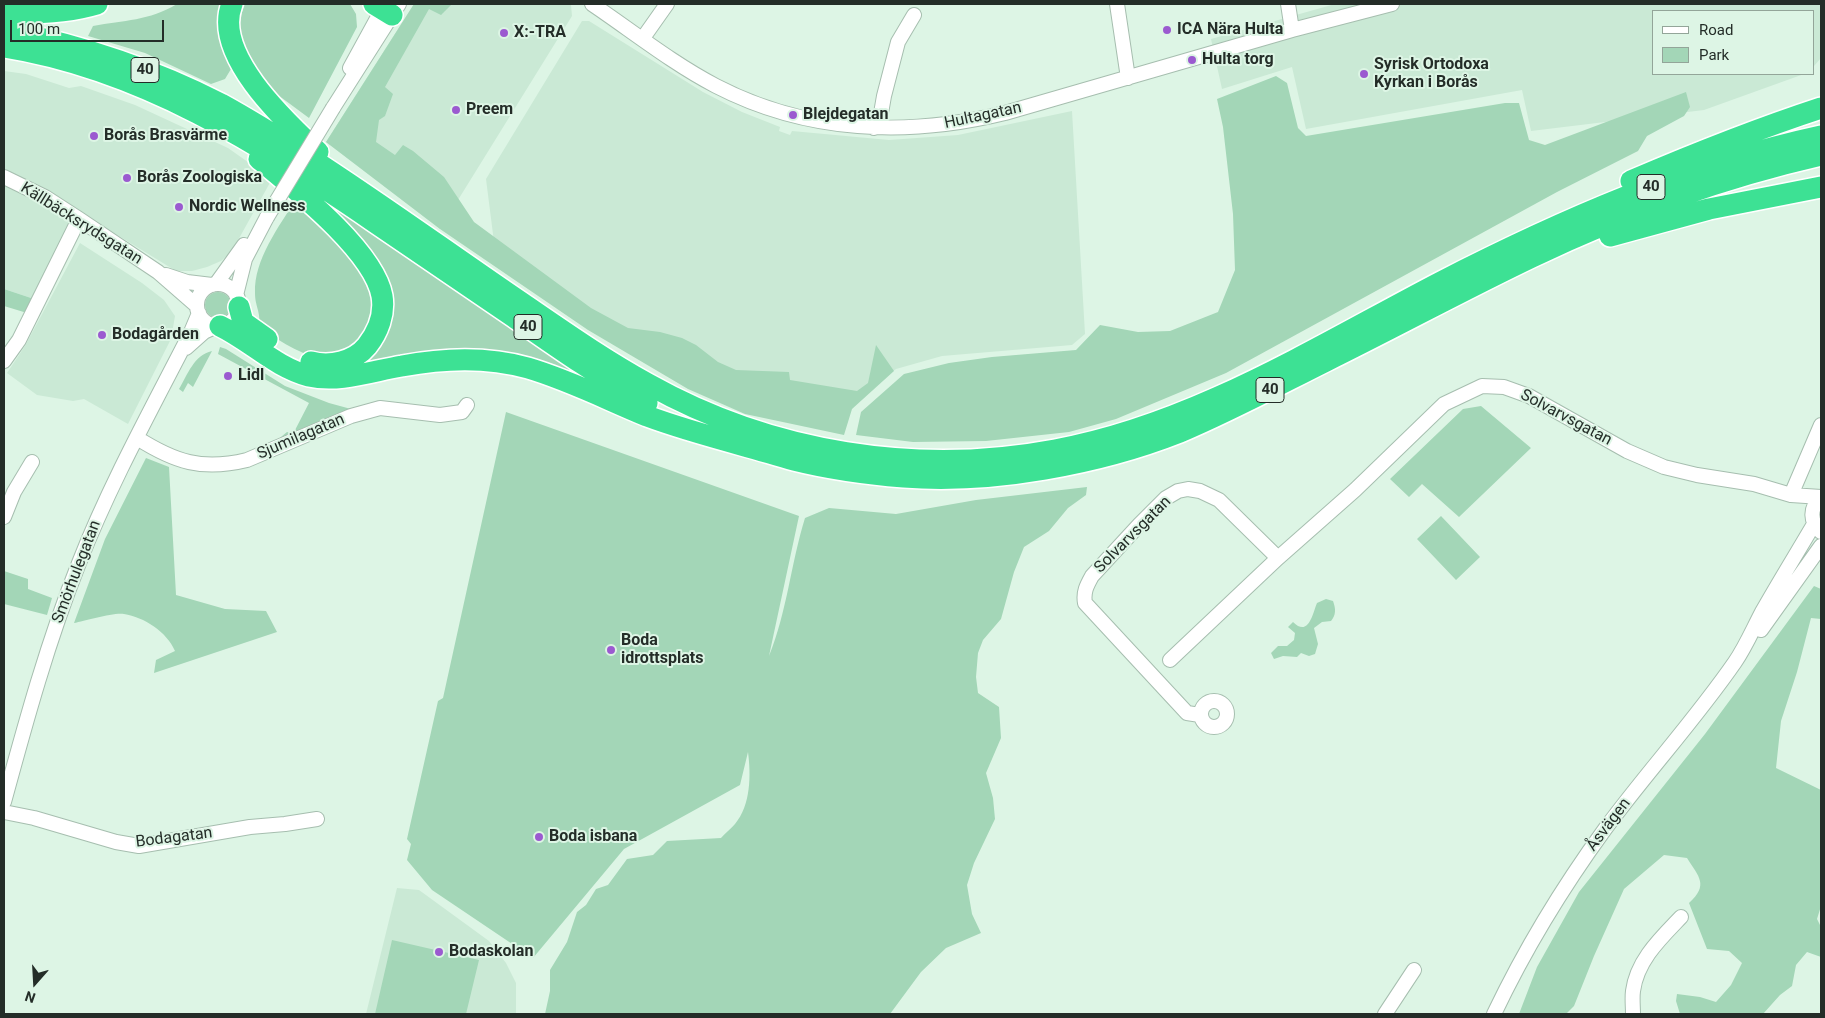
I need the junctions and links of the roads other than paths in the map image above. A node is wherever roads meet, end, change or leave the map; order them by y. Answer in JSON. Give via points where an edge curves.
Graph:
{"nodes":[{"id":1,"x":97,"y":4,"type":"edge"},
{"id":2,"x":232,"y":4,"type":"edge"},
{"id":3,"x":592,"y":4,"type":"edge"},
{"id":4,"x":667,"y":4,"type":"edge"},
{"id":5,"x":1116,"y":4,"type":"edge"},
{"id":6,"x":1288,"y":4,"type":"edge"},
{"id":7,"x":1392,"y":4,"type":"edge"},
{"id":8,"x":386,"y":7,"type":"edge"},
{"id":9,"x":4,"y":13,"type":"edge"},
{"id":10,"x":914,"y":15,"type":"dead end"},
{"id":11,"x":4,"y":30,"type":"edge"},
{"id":12,"x":1292,"y":30,"type":"junction"},
{"id":13,"x":643,"y":38,"type":"junction"},
{"id":14,"x":4,"y":47,"type":"edge"},
{"id":15,"x":1128,"y":78,"type":"junction"},
{"id":16,"x":1821,"y":108,"type":"edge"},
{"id":17,"x":206,"y":116,"type":"junction"},
{"id":18,"x":874,"y":128,"type":"junction"},
{"id":19,"x":1821,"y":136,"type":"edge"},
{"id":20,"x":1821,"y":155,"type":"edge"},
{"id":21,"x":4,"y":177,"type":"edge"},
{"id":22,"x":356,"y":187,"type":"junction"},
{"id":23,"x":1821,"y":187,"type":"edge"},
{"id":24,"x":266,"y":217,"type":"junction"},
{"id":25,"x":79,"y":219,"type":"junction"},
{"id":26,"x":1489,"y":258,"type":"junction"},
{"id":27,"x":1531,"y":258,"type":"junction"},
{"id":28,"x":158,"y":272,"type":"junction"},
{"id":29,"x":214,"y":285,"type":"junction"},
{"id":30,"x":237,"y":301,"type":"junction"},
{"id":31,"x":198,"y":310,"type":"junction"},
{"id":32,"x":218,"y":326,"type":"junction"},
{"id":33,"x":180,"y":354,"type":"junction"},
{"id":34,"x":4,"y":361,"type":"edge"},
{"id":35,"x":467,"y":405,"type":"dead end"},
{"id":36,"x":1821,"y":425,"type":"edge"},
{"id":37,"x":137,"y":438,"type":"junction"},
{"id":38,"x":744,"y":445,"type":"junction"},
{"id":39,"x":32,"y":462,"type":"dead end"},
{"id":40,"x":1791,"y":495,"type":"junction"},
{"id":41,"x":1821,"y":498,"type":"edge"},
{"id":42,"x":4,"y":518,"type":"edge"},
{"id":43,"x":1816,"y":524,"type":"edge"},
{"id":44,"x":1821,"y":546,"type":"edge"},
{"id":45,"x":1278,"y":558,"type":"junction"},
{"id":46,"x":1744,"y":649,"type":"junction"},
{"id":47,"x":1170,"y":660,"type":"dead end"},
{"id":48,"x":1200,"y":715,"type":"dead end"},
{"id":49,"x":4,"y":802,"type":"edge"},
{"id":50,"x":4,"y":812,"type":"edge"},
{"id":51,"x":317,"y":819,"type":"dead end"},
{"id":52,"x":1682,"y":917,"type":"dead end"},
{"id":53,"x":1414,"y":970,"type":"dead end"},
{"id":54,"x":1385,"y":1014,"type":"edge"},
{"id":55,"x":1494,"y":1014,"type":"edge"},
{"id":56,"x":1633,"y":1014,"type":"edge"}],
"edges":[{"from":1,"to":9,"type":"highway","via":[[52,13]]},
{"from":2,"to":22,"type":"highway","via":[[230,35],[253,81],[298,133]]},
{"from":3,"to":13,"type":"street","name":"Hultagatan"},
{"from":4,"to":13,"type":"street"},
{"from":5,"to":15,"type":"street"},
{"from":6,"to":12,"type":"street"},
{"from":7,"to":12,"type":"street","name":"Hultagatan"},
{"from":8,"to":24,"type":"street","bridge":true,"via":[[333,108]]},
{"from":10,"to":18,"type":"street","via":[[898,42],[880,119]]},
{"from":11,"to":22,"type":"highway","number":"40","via":[[122,61],[173,81],[276,136]]},
{"from":12,"to":15,"type":"street","name":"Hultagatan"},
{"from":13,"to":18,"type":"street","name":"Hultagatan","via":[[716,86],[749,100],[810,119]]},
{"from":14,"to":17,"type":"highway","number":"40","via":[[115,77]]},
{"from":15,"to":18,"type":"street","name":"Hultagatan","via":[[977,120]]},
{"from":16,"to":26,"type":"highway","via":[[1686,157],[1595,196],[1548,220]]},
{"from":17,"to":30,"type":"highway","via":[[304,196],[350,241],[378,283],[382,296],[381,317],[375,335],[365,348],[335,364],[321,365],[289,354],[247,325],[240,317]]},
{"from":17,"to":38,"type":"highway","number":"40","via":[[324,187],[628,393],[680,420]]},
{"from":19,"to":26,"type":"highway","number":"40","via":[[1723,163],[1646,189]]},
{"from":20,"to":27,"type":"highway","number":"40","via":[[1686,193],[1597,227]]},
{"from":21,"to":25,"type":"street","name":"Källbäcksrydsgatan","via":[[45,197]]},
{"from":22,"to":26,"type":"highway","number":"40","via":[[598,355],[651,386],[698,409],[756,431],[850,454],[899,460],[1006,457],[1057,450],[1129,432],[1205,403]]},
{"from":23,"to":27,"type":"highway","via":[[1709,208]]},
{"from":24,"to":29,"type":"street"},
{"from":24,"to":30,"type":"street","via":[[244,259]]},
{"from":25,"to":28,"type":"street","name":"Källbäcksrydsgatan"},
{"from":25,"to":34,"type":"street","via":[[19,340]]},
{"from":27,"to":38,"type":"highway","number":"40","via":[[1235,408],[1132,449],[1012,474],[909,478],[796,461]]},
{"from":28,"to":29,"type":"street","name":"Källbäcksrydsgatan","via":[[186,282]]},
{"from":28,"to":31,"type":"street","name":"Källbäcksrydsgatan"},
{"from":29,"to":30,"type":"street","name":"Källbäcksrydsgatan","via":[[228,287]]},
{"from":29,"to":31,"type":"street","via":[[201,293]]},
{"from":30,"to":32,"type":"street","via":[[233,320]]},
{"from":31,"to":32,"type":"street","name":"Källbäcksrydsgatan","via":[[206,322]]},
{"from":31,"to":33,"type":"street","name":"Smörhulegatan"},
{"from":32,"to":33,"type":"street","name":"Smörhulegatan","via":[[204,332]]},
{"from":32,"to":38,"type":"highway","via":[[292,370],[326,378],[443,359],[506,362],[564,380],[699,434]]},
{"from":33,"to":37,"type":"street","name":"Smörhulegatan"},
{"from":35,"to":37,"type":"street","name":"Sjumilagatan","via":[[462,412],[440,416],[380,408],[351,416],[231,464],[186,462],[160,453]]},
{"from":36,"to":40,"type":"street"},
{"from":37,"to":49,"type":"street","name":"Smörhulegatan","via":[[72,580],[38,681]]},
{"from":39,"to":42,"type":"street","via":[[14,492]]},
{"from":40,"to":41,"type":"street"},
{"from":40,"to":43,"type":"street"},
{"from":40,"to":45,"type":"street","name":"Solvarvsgatan","via":[[1754,484],[1664,467],[1627,451],[1529,396],[1504,387],[1482,386],[1444,404],[1355,490]]},
{"from":41,"to":43,"type":"street","name":"Åsvägen","via":[[1814,506]]},
{"from":43,"to":46,"type":"street","name":"Åsvägen","via":[[1764,609]]},
{"from":44,"to":46,"type":"street","name":"Åsvägen"},
{"from":45,"to":47,"type":"street","name":"Solvarvsgatan"},
{"from":45,"to":48,"type":"street","name":"Solvarvsgatan","via":[[1219,500],[1200,490],[1188,489],[1166,498],[1088,584],[1085,603],[1187,713]]},
{"from":46,"to":55,"type":"street","name":"Åsvägen","via":[[1572,876],[1532,941]]},
{"from":50,"to":51,"type":"street","name":"Bodagatan","via":[[139,846]]},
{"from":52,"to":56,"type":"street","via":[[1656,942],[1642,964],[1633,991]]},
{"from":53,"to":54,"type":"street"}]}
